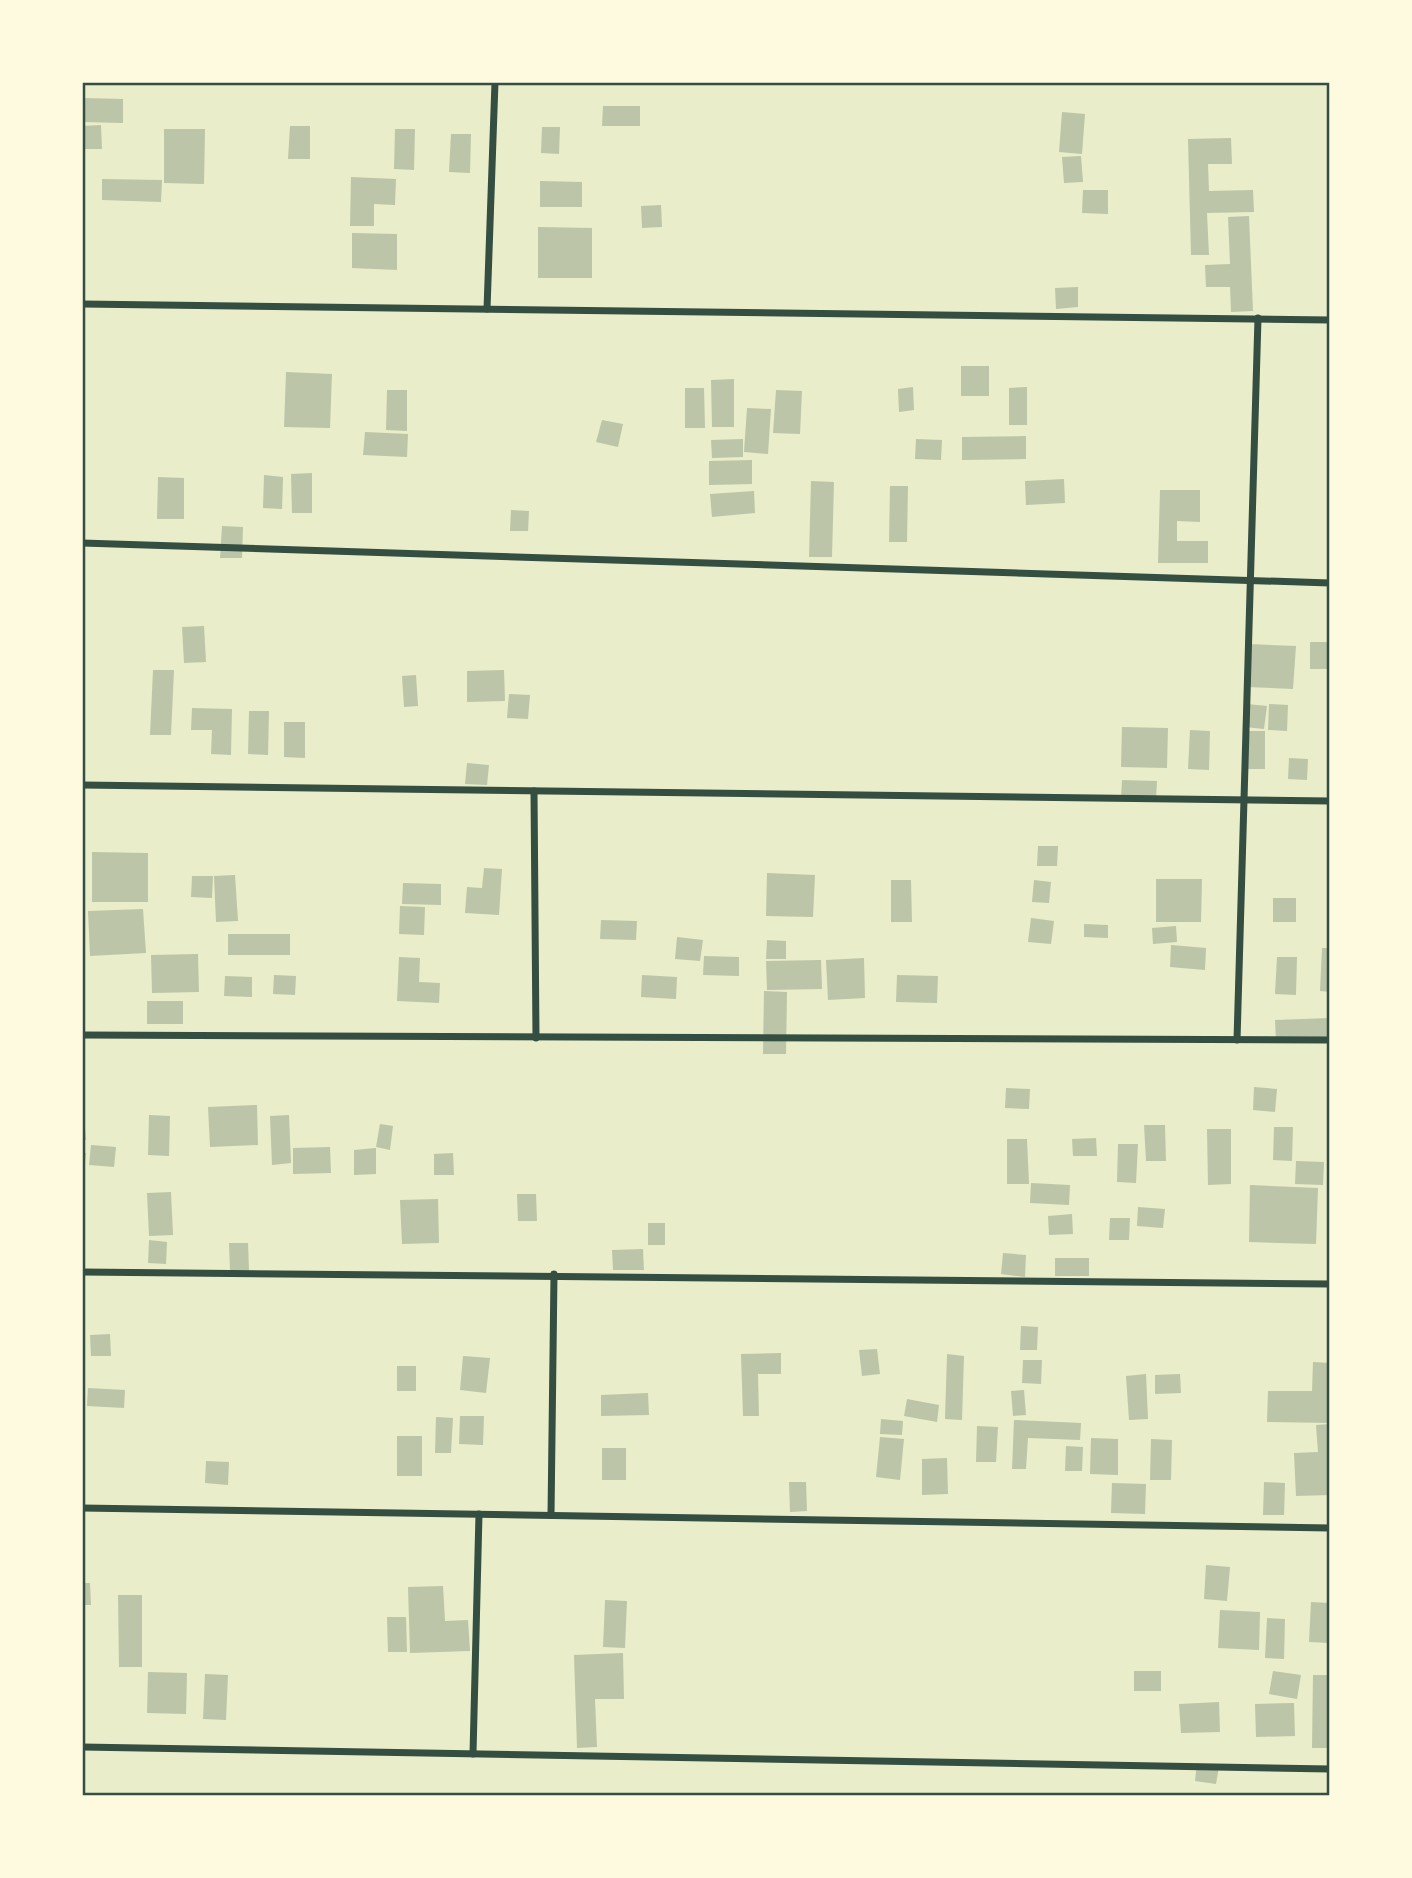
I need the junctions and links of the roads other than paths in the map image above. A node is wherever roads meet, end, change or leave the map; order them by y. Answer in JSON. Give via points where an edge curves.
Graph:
{"nodes":[{"id":1,"x":495,"y":82,"type":"edge"},
{"id":2,"x":82,"y":304,"type":"edge"},
{"id":3,"x":487,"y":309,"type":"junction"},
{"id":4,"x":1258,"y":318,"type":"junction"},
{"id":5,"x":1330,"y":320,"type":"edge"},
{"id":6,"x":82,"y":543,"type":"edge"},
{"id":7,"x":1251,"y":581,"type":"junction"},
{"id":8,"x":1330,"y":583,"type":"edge"},
{"id":9,"x":82,"y":785,"type":"edge"},
{"id":10,"x":534,"y":791,"type":"junction"},
{"id":11,"x":1244,"y":799,"type":"junction"},
{"id":12,"x":1330,"y":801,"type":"edge"},
{"id":13,"x":82,"y":1035,"type":"edge"},
{"id":14,"x":536,"y":1038,"type":"junction"},
{"id":15,"x":1237,"y":1040,"type":"junction"},
{"id":16,"x":1330,"y":1040,"type":"edge"},
{"id":17,"x":82,"y":1272,"type":"edge"},
{"id":18,"x":554,"y":1274,"type":"junction"},
{"id":19,"x":1330,"y":1284,"type":"edge"},
{"id":20,"x":82,"y":1508,"type":"edge"},
{"id":21,"x":479,"y":1514,"type":"junction"},
{"id":22,"x":551,"y":1515,"type":"junction"},
{"id":23,"x":1330,"y":1528,"type":"edge"},
{"id":24,"x":82,"y":1746,"type":"edge"},
{"id":25,"x":473,"y":1754,"type":"junction"},
{"id":26,"x":1330,"y":1769,"type":"edge"}],
"edges":[{"from":1,"to":3,"type":"street"},
{"from":2,"to":3,"type":"street"},
{"from":3,"to":4,"type":"street"},
{"from":4,"to":5,"type":"street"},
{"from":4,"to":7,"type":"street"},
{"from":6,"to":7,"type":"street"},
{"from":7,"to":8,"type":"street"},
{"from":7,"to":11,"type":"street"},
{"from":9,"to":10,"type":"street"},
{"from":10,"to":11,"type":"street"},
{"from":10,"to":14,"type":"street"},
{"from":11,"to":12,"type":"street"},
{"from":11,"to":15,"type":"street"},
{"from":13,"to":14,"type":"street"},
{"from":14,"to":15,"type":"street"},
{"from":15,"to":16,"type":"street"},
{"from":17,"to":18,"type":"street"},
{"from":18,"to":19,"type":"street"},
{"from":18,"to":22,"type":"street"},
{"from":20,"to":21,"type":"street"},
{"from":21,"to":22,"type":"street"},
{"from":21,"to":25,"type":"street"},
{"from":22,"to":23,"type":"street"},
{"from":24,"to":25,"type":"street"},
{"from":25,"to":26,"type":"street"}]}
